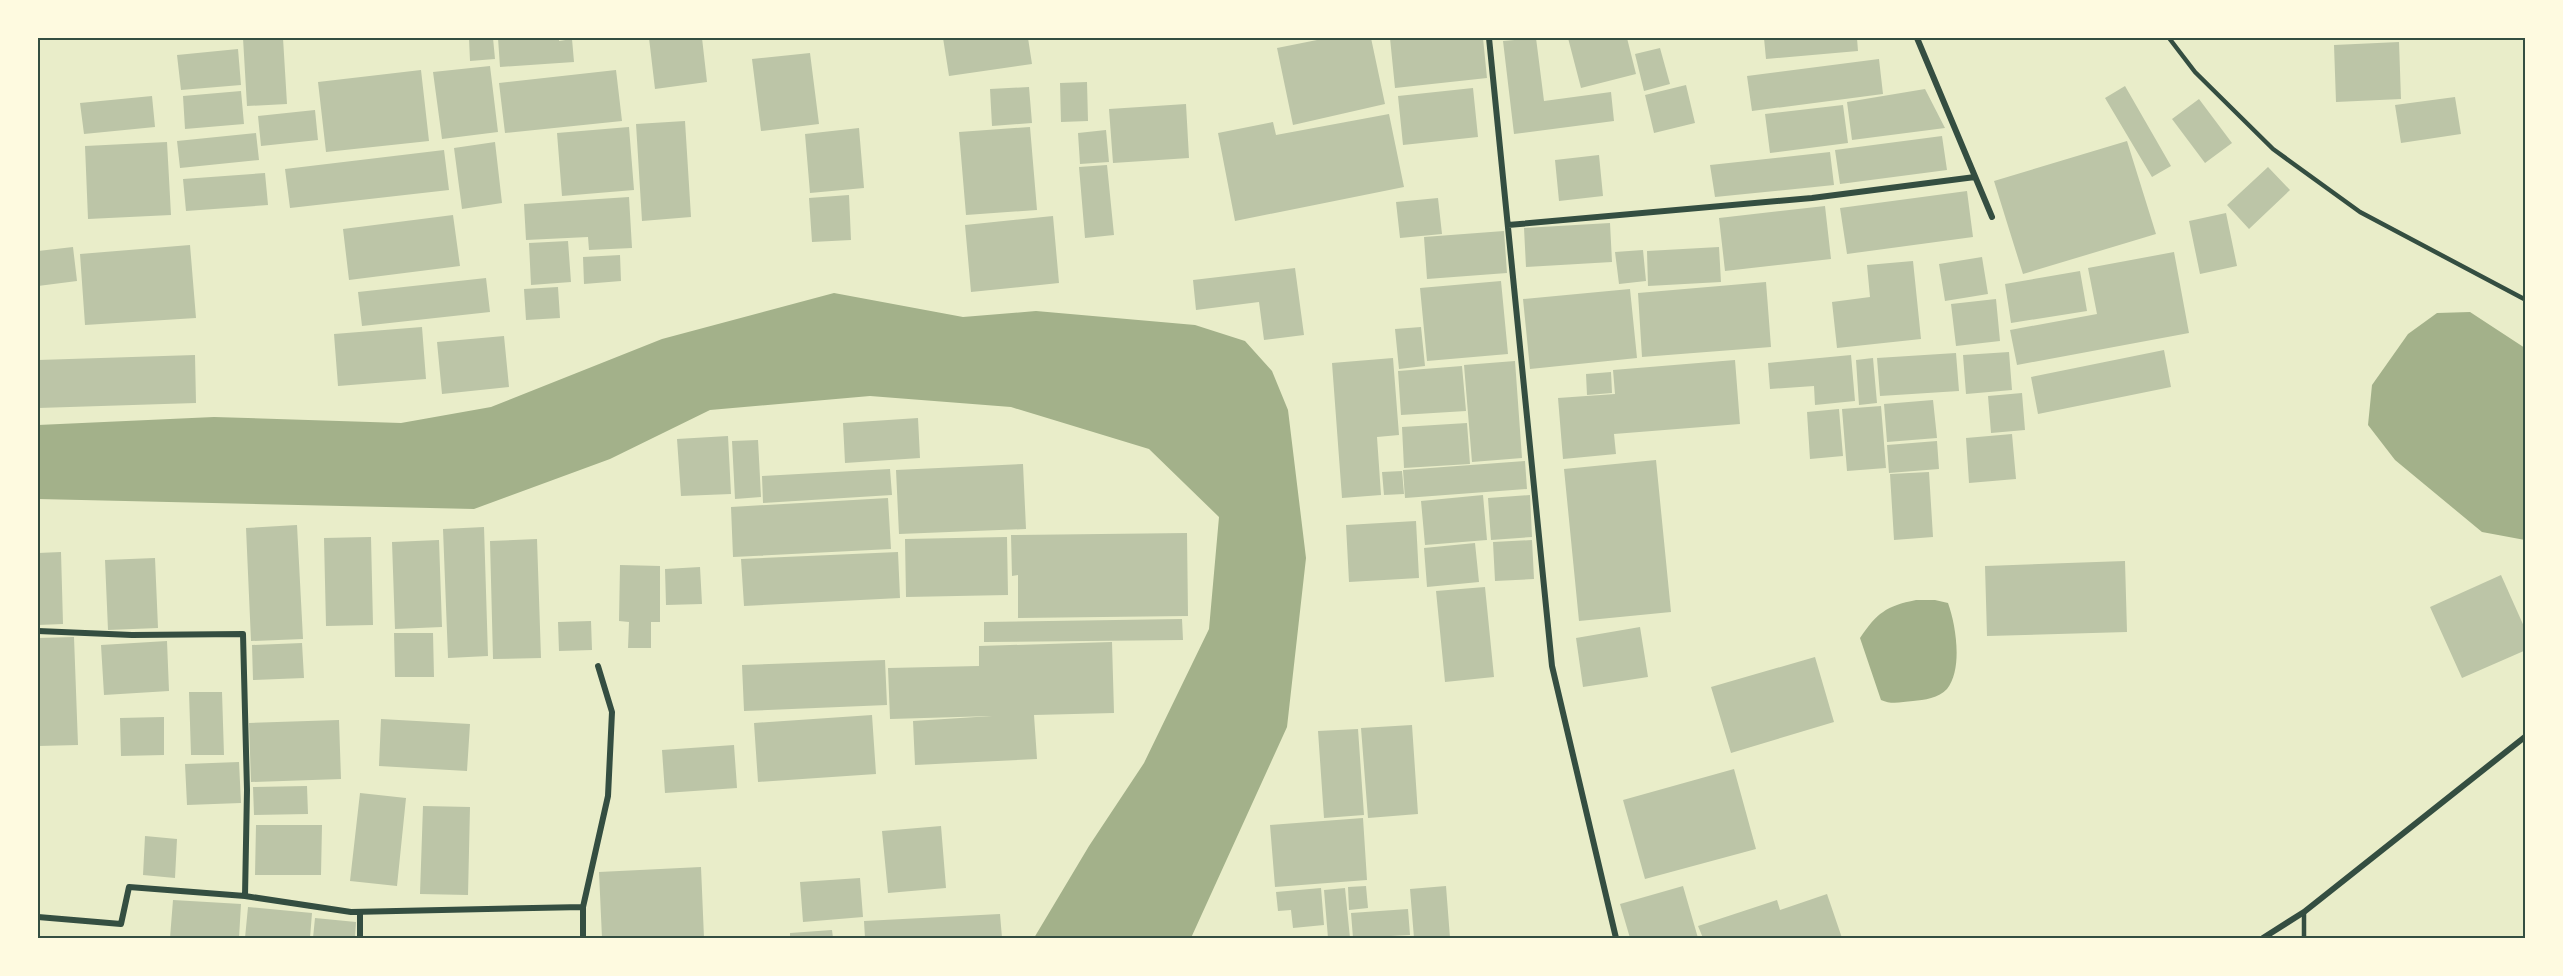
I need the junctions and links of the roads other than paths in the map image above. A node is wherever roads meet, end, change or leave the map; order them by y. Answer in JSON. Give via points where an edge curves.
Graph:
{"nodes":[{"id":1,"x":1489,"y":38,"type":"edge"},
{"id":2,"x":1917,"y":38,"type":"edge"},
{"id":3,"x":2169,"y":38,"type":"edge"},
{"id":4,"x":1975,"y":177,"type":"junction"},
{"id":5,"x":1992,"y":217,"type":"dead end"},
{"id":6,"x":1508,"y":225,"type":"junction"},
{"id":7,"x":2526,"y":300,"type":"edge"},
{"id":8,"x":38,"y":631,"type":"edge"},
{"id":9,"x":598,"y":666,"type":"dead end"},
{"id":10,"x":2526,"y":736,"type":"edge"},
{"id":11,"x":245,"y":896,"type":"junction"},
{"id":12,"x":583,"y":907,"type":"junction"},
{"id":13,"x":360,"y":912,"type":"junction"},
{"id":14,"x":2304,"y":912,"type":"junction"},
{"id":15,"x":38,"y":917,"type":"edge"},
{"id":16,"x":360,"y":939,"type":"edge"},
{"id":17,"x":583,"y":939,"type":"edge"},
{"id":18,"x":1616,"y":939,"type":"edge"},
{"id":19,"x":2263,"y":939,"type":"edge"},
{"id":20,"x":2304,"y":939,"type":"edge"}],
"edges":[{"from":1,"to":6,"type":"street"},
{"from":2,"to":4,"type":"street"},
{"from":3,"to":7,"type":"lane","via":[[2195,72],[2273,149],[2360,212]]},
{"from":4,"to":5,"type":"street"},
{"from":4,"to":6,"type":"street","via":[[1812,198]]},
{"from":6,"to":18,"type":"street","via":[[1552,666]]},
{"from":8,"to":11,"type":"street","via":[[243,634]]},
{"from":9,"to":12,"type":"street","via":[[612,712],[608,796]]},
{"from":10,"to":14,"type":"street"},
{"from":11,"to":13,"type":"street"},
{"from":11,"to":15,"type":"street","via":[[129,887],[121,924]]},
{"from":12,"to":13,"type":"street"},
{"from":12,"to":17,"type":"street"},
{"from":13,"to":16,"type":"street"},
{"from":14,"to":19,"type":"street"},
{"from":14,"to":20,"type":"lane"}]}
